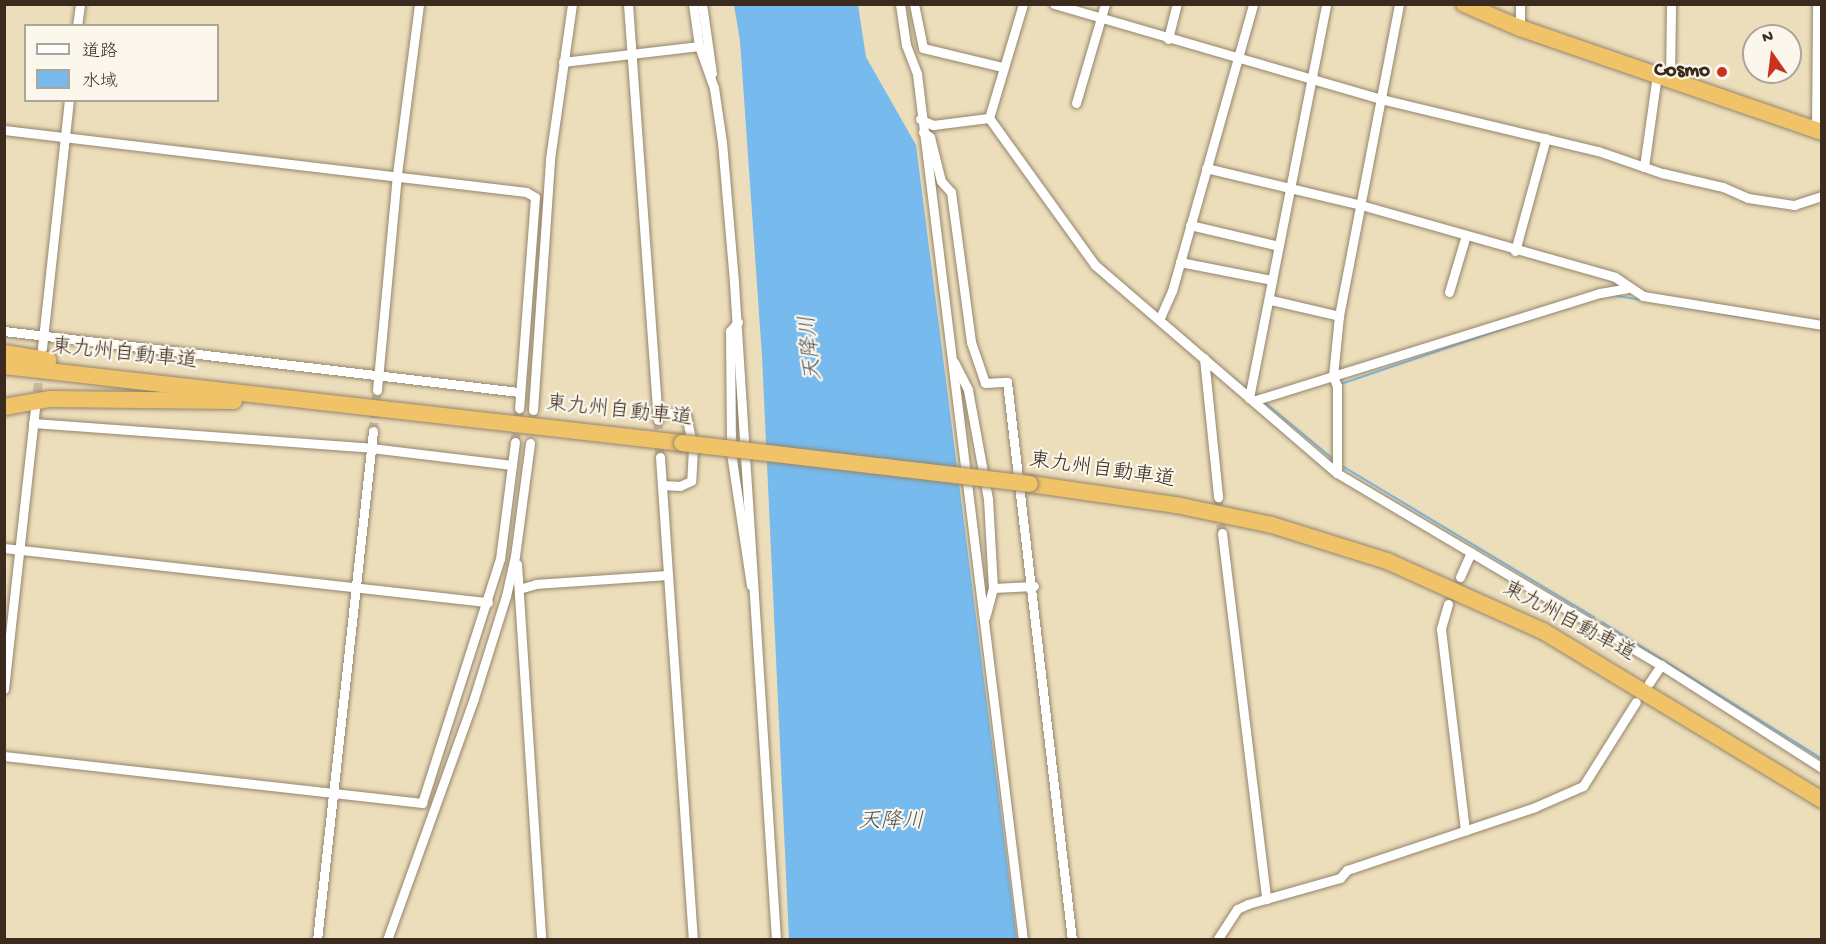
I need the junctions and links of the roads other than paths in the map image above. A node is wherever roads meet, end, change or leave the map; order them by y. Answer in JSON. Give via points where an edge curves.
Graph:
{"nodes":[{"id":1,"x":80,"y":4,"type":"edge"},
{"id":2,"x":419,"y":4,"type":"edge"},
{"id":3,"x":572,"y":4,"type":"edge"},
{"id":4,"x":628,"y":4,"type":"edge"},
{"id":5,"x":693,"y":4,"type":"edge"},
{"id":6,"x":702,"y":4,"type":"edge"},
{"id":7,"x":900,"y":4,"type":"edge"},
{"id":8,"x":914,"y":4,"type":"edge"},
{"id":9,"x":1023,"y":4,"type":"edge"},
{"id":10,"x":1054,"y":4,"type":"edge"},
{"id":11,"x":1105,"y":4,"type":"edge"},
{"id":12,"x":1177,"y":4,"type":"edge"},
{"id":13,"x":1253,"y":4,"type":"edge"},
{"id":14,"x":1326,"y":4,"type":"edge"},
{"id":15,"x":1400,"y":4,"type":"edge"},
{"id":16,"x":1464,"y":4,"type":"edge"},
{"id":17,"x":1520,"y":4,"type":"edge"},
{"id":18,"x":1671,"y":4,"type":"edge"},
{"id":19,"x":1817,"y":4,"type":"edge"},
{"id":20,"x":1102,"y":18,"type":"junction"},
{"id":21,"x":77,"y":24,"type":"edge"},
{"id":22,"x":1520,"y":28,"type":"junction"},
{"id":23,"x":1168,"y":39,"type":"junction"},
{"id":24,"x":699,"y":46,"type":"junction"},
{"id":25,"x":629,"y":55,"type":"junction"},
{"id":26,"x":1238,"y":58,"type":"junction"},
{"id":27,"x":563,"y":63,"type":"junction"},
{"id":28,"x":1003,"y":67,"type":"junction"},
{"id":29,"x":1819,"y":68,"type":"edge"},
{"id":30,"x":1312,"y":78,"type":"junction"},
{"id":31,"x":1664,"y":78,"type":"junction"},
{"id":32,"x":714,"y":88,"type":"junction"},
{"id":33,"x":1381,"y":99,"type":"junction"},
{"id":34,"x":69,"y":102,"type":"edge"},
{"id":35,"x":1076,"y":103,"type":"dead end"},
{"id":36,"x":989,"y":118,"type":"junction"},
{"id":37,"x":920,"y":119,"type":"junction"},
{"id":38,"x":4,"y":130,"type":"edge"},
{"id":39,"x":1819,"y":131,"type":"edge"},
{"id":40,"x":923,"y":132,"type":"junction"},
{"id":41,"x":66,"y":137,"type":"junction"},
{"id":42,"x":1546,"y":138,"type":"junction"},
{"id":43,"x":1644,"y":167,"type":"junction"},
{"id":44,"x":1206,"y":168,"type":"junction"},
{"id":45,"x":397,"y":174,"type":"junction"},
{"id":46,"x":1291,"y":189,"type":"junction"},
{"id":47,"x":1821,"y":196,"type":"edge"},
{"id":48,"x":1360,"y":205,"type":"junction"},
{"id":49,"x":1190,"y":225,"type":"junction"},
{"id":50,"x":1466,"y":235,"type":"junction"},
{"id":51,"x":1278,"y":246,"type":"junction"},
{"id":52,"x":1515,"y":251,"type":"junction"},
{"id":53,"x":1180,"y":262,"type":"junction"},
{"id":54,"x":1272,"y":280,"type":"junction"},
{"id":55,"x":1627,"y":288,"type":"junction"},
{"id":56,"x":1449,"y":292,"type":"dead end"},
{"id":57,"x":1270,"y":300,"type":"junction"},
{"id":58,"x":1339,"y":316,"type":"junction"},
{"id":59,"x":1159,"y":320,"type":"junction"},
{"id":60,"x":738,"y":322,"type":"junction"},
{"id":61,"x":1821,"y":325,"type":"edge"},
{"id":62,"x":4,"y":331,"type":"edge"},
{"id":63,"x":43,"y":343,"type":"junction"},
{"id":64,"x":4,"y":353,"type":"edge"},
{"id":65,"x":950,"y":354,"type":"junction"},
{"id":66,"x":1204,"y":358,"type":"junction"},
{"id":67,"x":4,"y":366,"type":"edge"},
{"id":68,"x":1332,"y":376,"type":"junction"},
{"id":69,"x":4,"y":377,"type":"edge"},
{"id":70,"x":378,"y":378,"type":"junction"},
{"id":71,"x":135,"y":379,"type":"junction"},
{"id":72,"x":377,"y":390,"type":"tunnel mouth"},
{"id":73,"x":519,"y":392,"type":"junction"},
{"id":74,"x":1252,"y":399,"type":"junction"},
{"id":75,"x":311,"y":402,"type":"junction"},
{"id":76,"x":4,"y":407,"type":"edge"},
{"id":77,"x":35,"y":407,"type":"tunnel mouth"},
{"id":78,"x":412,"y":413,"type":"junction"},
{"id":79,"x":33,"y":423,"type":"junction"},
{"id":80,"x":373,"y":431,"type":"tunnel mouth"},
{"id":81,"x":515,"y":442,"type":"tunnel mouth"},
{"id":82,"x":530,"y":443,"type":"dead end"},
{"id":83,"x":371,"y":448,"type":"junction"},
{"id":84,"x":660,"y":457,"type":"tunnel mouth"},
{"id":85,"x":512,"y":465,"type":"junction"},
{"id":86,"x":1337,"y":473,"type":"junction"},
{"id":87,"x":662,"y":485,"type":"junction"},
{"id":88,"x":1218,"y":497,"type":"tunnel mouth"},
{"id":89,"x":1222,"y":533,"type":"tunnel mouth"},
{"id":90,"x":4,"y":548,"type":"edge"},
{"id":91,"x":20,"y":550,"type":"junction"},
{"id":92,"x":1471,"y":552,"type":"junction"},
{"id":93,"x":515,"y":556,"type":"junction"},
{"id":94,"x":667,"y":575,"type":"junction"},
{"id":95,"x":1460,"y":577,"type":"dead end"},
{"id":96,"x":1034,"y":586,"type":"junction"},
{"id":97,"x":356,"y":587,"type":"junction"},
{"id":98,"x":993,"y":588,"type":"junction"},
{"id":99,"x":519,"y":589,"type":"junction"},
{"id":100,"x":488,"y":602,"type":"junction"},
{"id":101,"x":757,"y":603,"type":"junction"},
{"id":102,"x":1448,"y":604,"type":"dead end"},
{"id":103,"x":984,"y":621,"type":"junction"},
{"id":104,"x":1661,"y":665,"type":"junction"},
{"id":105,"x":1649,"y":683,"type":"dead end"},
{"id":106,"x":4,"y":689,"type":"edge"},
{"id":107,"x":1636,"y":702,"type":"dead end"},
{"id":108,"x":4,"y":756,"type":"edge"},
{"id":109,"x":1821,"y":768,"type":"edge"},
{"id":110,"x":333,"y":793,"type":"junction"},
{"id":111,"x":1821,"y":800,"type":"edge"},
{"id":112,"x":1465,"y":831,"type":"junction"},
{"id":113,"x":1266,"y":899,"type":"junction"},
{"id":114,"x":317,"y":939,"type":"edge"},
{"id":115,"x":387,"y":939,"type":"edge"},
{"id":116,"x":541,"y":939,"type":"edge"},
{"id":117,"x":693,"y":939,"type":"edge"},
{"id":118,"x":776,"y":939,"type":"edge"},
{"id":119,"x":1023,"y":939,"type":"edge"},
{"id":120,"x":1072,"y":939,"type":"edge"},
{"id":121,"x":1216,"y":939,"type":"edge"}],
"edges":[{"from":1,"to":21,"type":"street"},
{"from":2,"to":45,"type":"street"},
{"from":3,"to":27,"type":"street"},
{"from":4,"to":25,"type":"street"},
{"from":5,"to":24,"type":"street"},
{"from":6,"to":32,"type":"street"},
{"from":7,"to":37,"type":"street","via":[[906,45],[917,74]]},
{"from":8,"to":28,"type":"street","via":[[923,48]]},
{"from":9,"to":28,"type":"street"},
{"from":10,"to":20,"type":"street"},
{"from":11,"to":20,"type":"street"},
{"from":12,"to":23,"type":"street"},
{"from":13,"to":26,"type":"street"},
{"from":14,"to":30,"type":"street"},
{"from":15,"to":33,"type":"street"},
{"from":16,"to":22,"type":"highway"},
{"from":17,"to":22,"type":"street"},
{"from":18,"to":31,"type":"street"},
{"from":19,"to":29,"type":"street"},
{"from":20,"to":23,"type":"street"},
{"from":20,"to":35,"type":"street"},
{"from":22,"to":31,"type":"highway"},
{"from":23,"to":26,"type":"street"},
{"from":24,"to":25,"type":"street"},
{"from":24,"to":32,"type":"street"},
{"from":25,"to":27,"type":"street"},
{"from":25,"to":87,"type":"street","via":[[657,415],[687,415],[693,448],[691,481],[680,486]]},
{"from":26,"to":30,"type":"street"},
{"from":26,"to":44,"type":"street"},
{"from":27,"to":73,"type":"street","via":[[550,159],[533,408],[519,406]]},
{"from":28,"to":36,"type":"street"},
{"from":29,"to":39,"type":"street"},
{"from":30,"to":33,"type":"street"},
{"from":30,"to":46,"type":"street"},
{"from":31,"to":39,"type":"highway"},
{"from":31,"to":43,"type":"street"},
{"from":32,"to":60,"type":"street"},
{"from":33,"to":42,"type":"street"},
{"from":33,"to":48,"type":"street"},
{"from":34,"to":41,"type":"street"},
{"from":36,"to":37,"type":"street","via":[[933,125]]},
{"from":36,"to":59,"type":"street","via":[[1095,265]]},
{"from":37,"to":40,"type":"street"},
{"from":38,"to":41,"type":"street"},
{"from":40,"to":65,"type":"street"},
{"from":40,"to":96,"type":"street","via":[[930,136],[941,181],[951,192],[971,342],[986,382],[1007,382]]},
{"from":41,"to":45,"type":"street"},
{"from":41,"to":63,"type":"street"},
{"from":42,"to":43,"type":"street"},
{"from":42,"to":52,"type":"street"},
{"from":43,"to":47,"type":"street","via":[[1774,204],[1794,205]]},
{"from":44,"to":46,"type":"street"},
{"from":44,"to":49,"type":"street"},
{"from":45,"to":70,"type":"street"},
{"from":45,"to":73,"type":"street","via":[[526,192],[535,197]]},
{"from":46,"to":48,"type":"street"},
{"from":46,"to":51,"type":"street"},
{"from":48,"to":50,"type":"street"},
{"from":48,"to":58,"type":"street"},
{"from":49,"to":51,"type":"street"},
{"from":49,"to":53,"type":"street"},
{"from":50,"to":52,"type":"street"},
{"from":50,"to":56,"type":"street"},
{"from":51,"to":54,"type":"street"},
{"from":52,"to":55,"type":"street","via":[[1615,277]]},
{"from":53,"to":54,"type":"street"},
{"from":53,"to":59,"type":"street"},
{"from":54,"to":57,"type":"street"},
{"from":55,"to":61,"type":"street","via":[[1643,296]]},
{"from":55,"to":68,"type":"street"},
{"from":57,"to":58,"type":"street"},
{"from":57,"to":74,"type":"street"},
{"from":58,"to":68,"type":"street"},
{"from":59,"to":66,"type":"street"},
{"from":60,"to":101,"type":"street"},
{"from":60,"to":101,"type":"street","via":[[730,331],[731,453],[749,583]]},
{"from":62,"to":63,"type":"street"},
{"from":63,"to":70,"type":"street"},
{"from":64,"to":71,"type":"highway"},
{"from":65,"to":98,"type":"street","via":[[968,390],[982,455]]},
{"from":65,"to":103,"type":"street"},
{"from":66,"to":74,"type":"street"},
{"from":66,"to":88,"type":"street"},
{"from":67,"to":71,"type":"highway","name":"東九州自動車道"},
{"from":68,"to":74,"type":"street"},
{"from":68,"to":86,"type":"street","via":[[1337,386]]},
{"from":69,"to":75,"type":"highway","name":"東九州自動車道"},
{"from":70,"to":72,"type":"street"},
{"from":70,"to":73,"type":"street"},
{"from":71,"to":75,"type":"highway","name":"東九州自動車道"},
{"from":74,"to":86,"type":"street"},
{"from":75,"to":78,"type":"highway","name":"東九州自動車道"},
{"from":76,"to":78,"type":"highway","via":[[41,399],[97,399],[231,401]]},
{"from":77,"to":79,"type":"street"},
{"from":78,"to":111,"type":"highway","name":"東九州自動車道","bridge":true,"via":[[1030,484],[1176,505],[1272,525],[1387,561],[1543,631]]},
{"from":79,"to":83,"type":"street"},
{"from":79,"to":91,"type":"street"},
{"from":80,"to":83,"type":"street"},
{"from":81,"to":85,"type":"street"},
{"from":82,"to":93,"type":"street"},
{"from":83,"to":85,"type":"street"},
{"from":83,"to":97,"type":"street"},
{"from":84,"to":87,"type":"street"},
{"from":85,"to":100,"type":"street","via":[[500,559]]},
{"from":86,"to":92,"type":"street"},
{"from":87,"to":94,"type":"street"},
{"from":89,"to":113,"type":"street"},
{"from":90,"to":91,"type":"street"},
{"from":91,"to":97,"type":"street"},
{"from":91,"to":106,"type":"street"},
{"from":92,"to":95,"type":"street"},
{"from":92,"to":104,"type":"street"},
{"from":93,"to":99,"type":"street"},
{"from":93,"to":115,"type":"street","via":[[474,698]]},
{"from":94,"to":99,"type":"street","via":[[536,584]]},
{"from":94,"to":117,"type":"street"},
{"from":96,"to":98,"type":"street"},
{"from":96,"to":120,"type":"street"},
{"from":97,"to":100,"type":"street"},
{"from":97,"to":110,"type":"street"},
{"from":98,"to":103,"type":"street"},
{"from":99,"to":116,"type":"street"},
{"from":100,"to":110,"type":"street","via":[[422,803]]},
{"from":101,"to":118,"type":"street"},
{"from":102,"to":112,"type":"street","via":[[1441,629]]},
{"from":103,"to":119,"type":"street"},
{"from":104,"to":105,"type":"street"},
{"from":104,"to":109,"type":"street"},
{"from":107,"to":112,"type":"street","via":[[1583,786]]},
{"from":108,"to":110,"type":"street"},
{"from":110,"to":114,"type":"street"},
{"from":112,"to":113,"type":"street","via":[[1347,870],[1340,878]]},
{"from":113,"to":121,"type":"street","via":[[1237,909]]}]}
